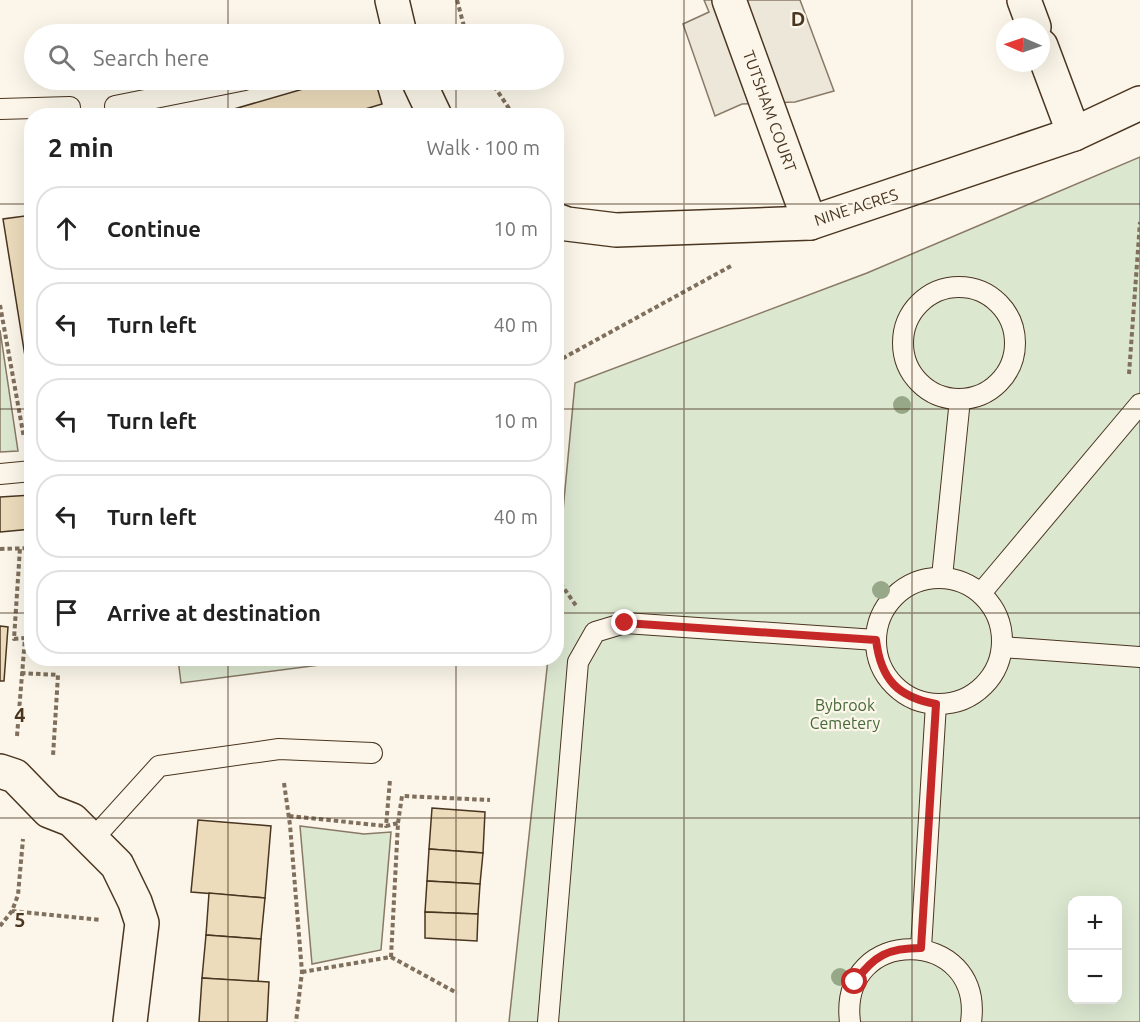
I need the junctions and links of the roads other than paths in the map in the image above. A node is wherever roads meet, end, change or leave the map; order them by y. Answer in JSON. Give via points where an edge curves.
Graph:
{"nodes":[{"id":1,"x":392,"y":0,"type":"edge"},
{"id":2,"x":729,"y":0,"type":"edge"},
{"id":3,"x":1024,"y":0,"type":"edge"},
{"id":4,"x":1031,"y":18,"type":"edge"},
{"id":5,"x":398,"y":24,"type":"edge"},
{"id":6,"x":1050,"y":70,"type":"edge"},
{"id":7,"x":195,"y":90,"type":"edge"},
{"id":8,"x":423,"y":90,"type":"edge"},
{"id":9,"x":1140,"y":103,"type":"edge"},
{"id":10,"x":115,"y":106,"type":"dead end"},
{"id":11,"x":70,"y":107,"type":"dead end"},
{"id":12,"x":24,"y":108,"type":"edge"},
{"id":13,"x":35,"y":108,"type":"edge"},
{"id":14,"x":431,"y":108,"type":"edge"},
{"id":15,"x":0,"y":109,"type":"edge"},
{"id":16,"x":1074,"y":134,"type":"junction"},
{"id":17,"x":564,"y":223,"type":"edge"},
{"id":18,"x":810,"y":223,"type":"junction"},
{"id":19,"x":960,"y":399,"type":"junction"},
{"id":20,"x":1140,"y":404,"type":"edge"},
{"id":21,"x":24,"y":472,"type":"edge"},
{"id":22,"x":0,"y":474,"type":"edge"},
{"id":23,"x":942,"y":577,"type":"junction"},
{"id":24,"x":981,"y":593,"type":"junction"},
{"id":25,"x":876,"y":640,"type":"junction"},
{"id":26,"x":1002,"y":647,"type":"junction"},
{"id":27,"x":1140,"y":657,"type":"edge"},
{"id":28,"x":936,"y":704,"type":"junction"},
{"id":29,"x":372,"y":753,"type":"road end"},
{"id":30,"x":23,"y":787,"type":"edge"},
{"id":31,"x":92,"y":840,"type":"junction"},
{"id":32,"x":921,"y":948,"type":"junction"},
{"id":33,"x":130,"y":1022,"type":"edge"},
{"id":34,"x":548,"y":1022,"type":"edge"},
{"id":35,"x":850,"y":1022,"type":"edge"},
{"id":36,"x":971,"y":1022,"type":"edge"}],
"edges":[{"from":1,"to":5,"type":"street"},
{"from":2,"to":18,"type":"street","name":"TUTSHAM COURT"},
{"from":3,"to":4,"type":"street"},
{"from":6,"to":16,"type":"street"},
{"from":7,"to":10,"type":"lane"},
{"from":8,"to":14,"type":"street"},
{"from":9,"to":16,"type":"street","name":"NINE ACRES"},
{"from":11,"to":13,"type":"lane"},
{"from":12,"to":15,"type":"lane"},
{"from":16,"to":18,"type":"street","name":"NINE ACRES"},
{"from":17,"to":18,"type":"street","name":"NINE ACRES","via":[[616,230]]},
{"from":19,"to":19,"type":"lane","via":[[942,397],[926,389],[905,360],[902,342],[906,324],[927,296],[944,288],[962,286],[997,301],[1009,316],[1015,334],[1008,371],[996,386],[979,396]]},
{"from":19,"to":23,"type":"lane"},
{"from":20,"to":24,"type":"lane"},
{"from":21,"to":22,"type":"lane"},
{"from":23,"to":24,"type":"lane","via":[[963,582]]},
{"from":23,"to":25,"type":"lane","via":[[922,579],[903,588],[879,620]]},
{"from":24,"to":26,"type":"lane","via":[[994,608],[1001,626]]},
{"from":25,"to":28,"type":"lane","via":[[878,660],[900,691]]},
{"from":25,"to":34,"type":"lane","via":[[625,623],[595,632],[578,662]]},
{"from":26,"to":27,"type":"lane"},
{"from":26,"to":28,"type":"lane","via":[[987,682],[955,702]]},
{"from":28,"to":32,"type":"lane"},
{"from":29,"to":31,"type":"lane","via":[[279,749],[159,766]]},
{"from":30,"to":31,"type":"street","via":[[72,820]]},
{"from":31,"to":33,"type":"street","via":[[117,865],[141,923]]},
{"from":32,"to":35,"type":"lane","via":[[882,954],[867,966],[855,982],[849,1001]]},
{"from":32,"to":36,"type":"lane","via":[[941,955],[958,969],[969,987]]}]}
